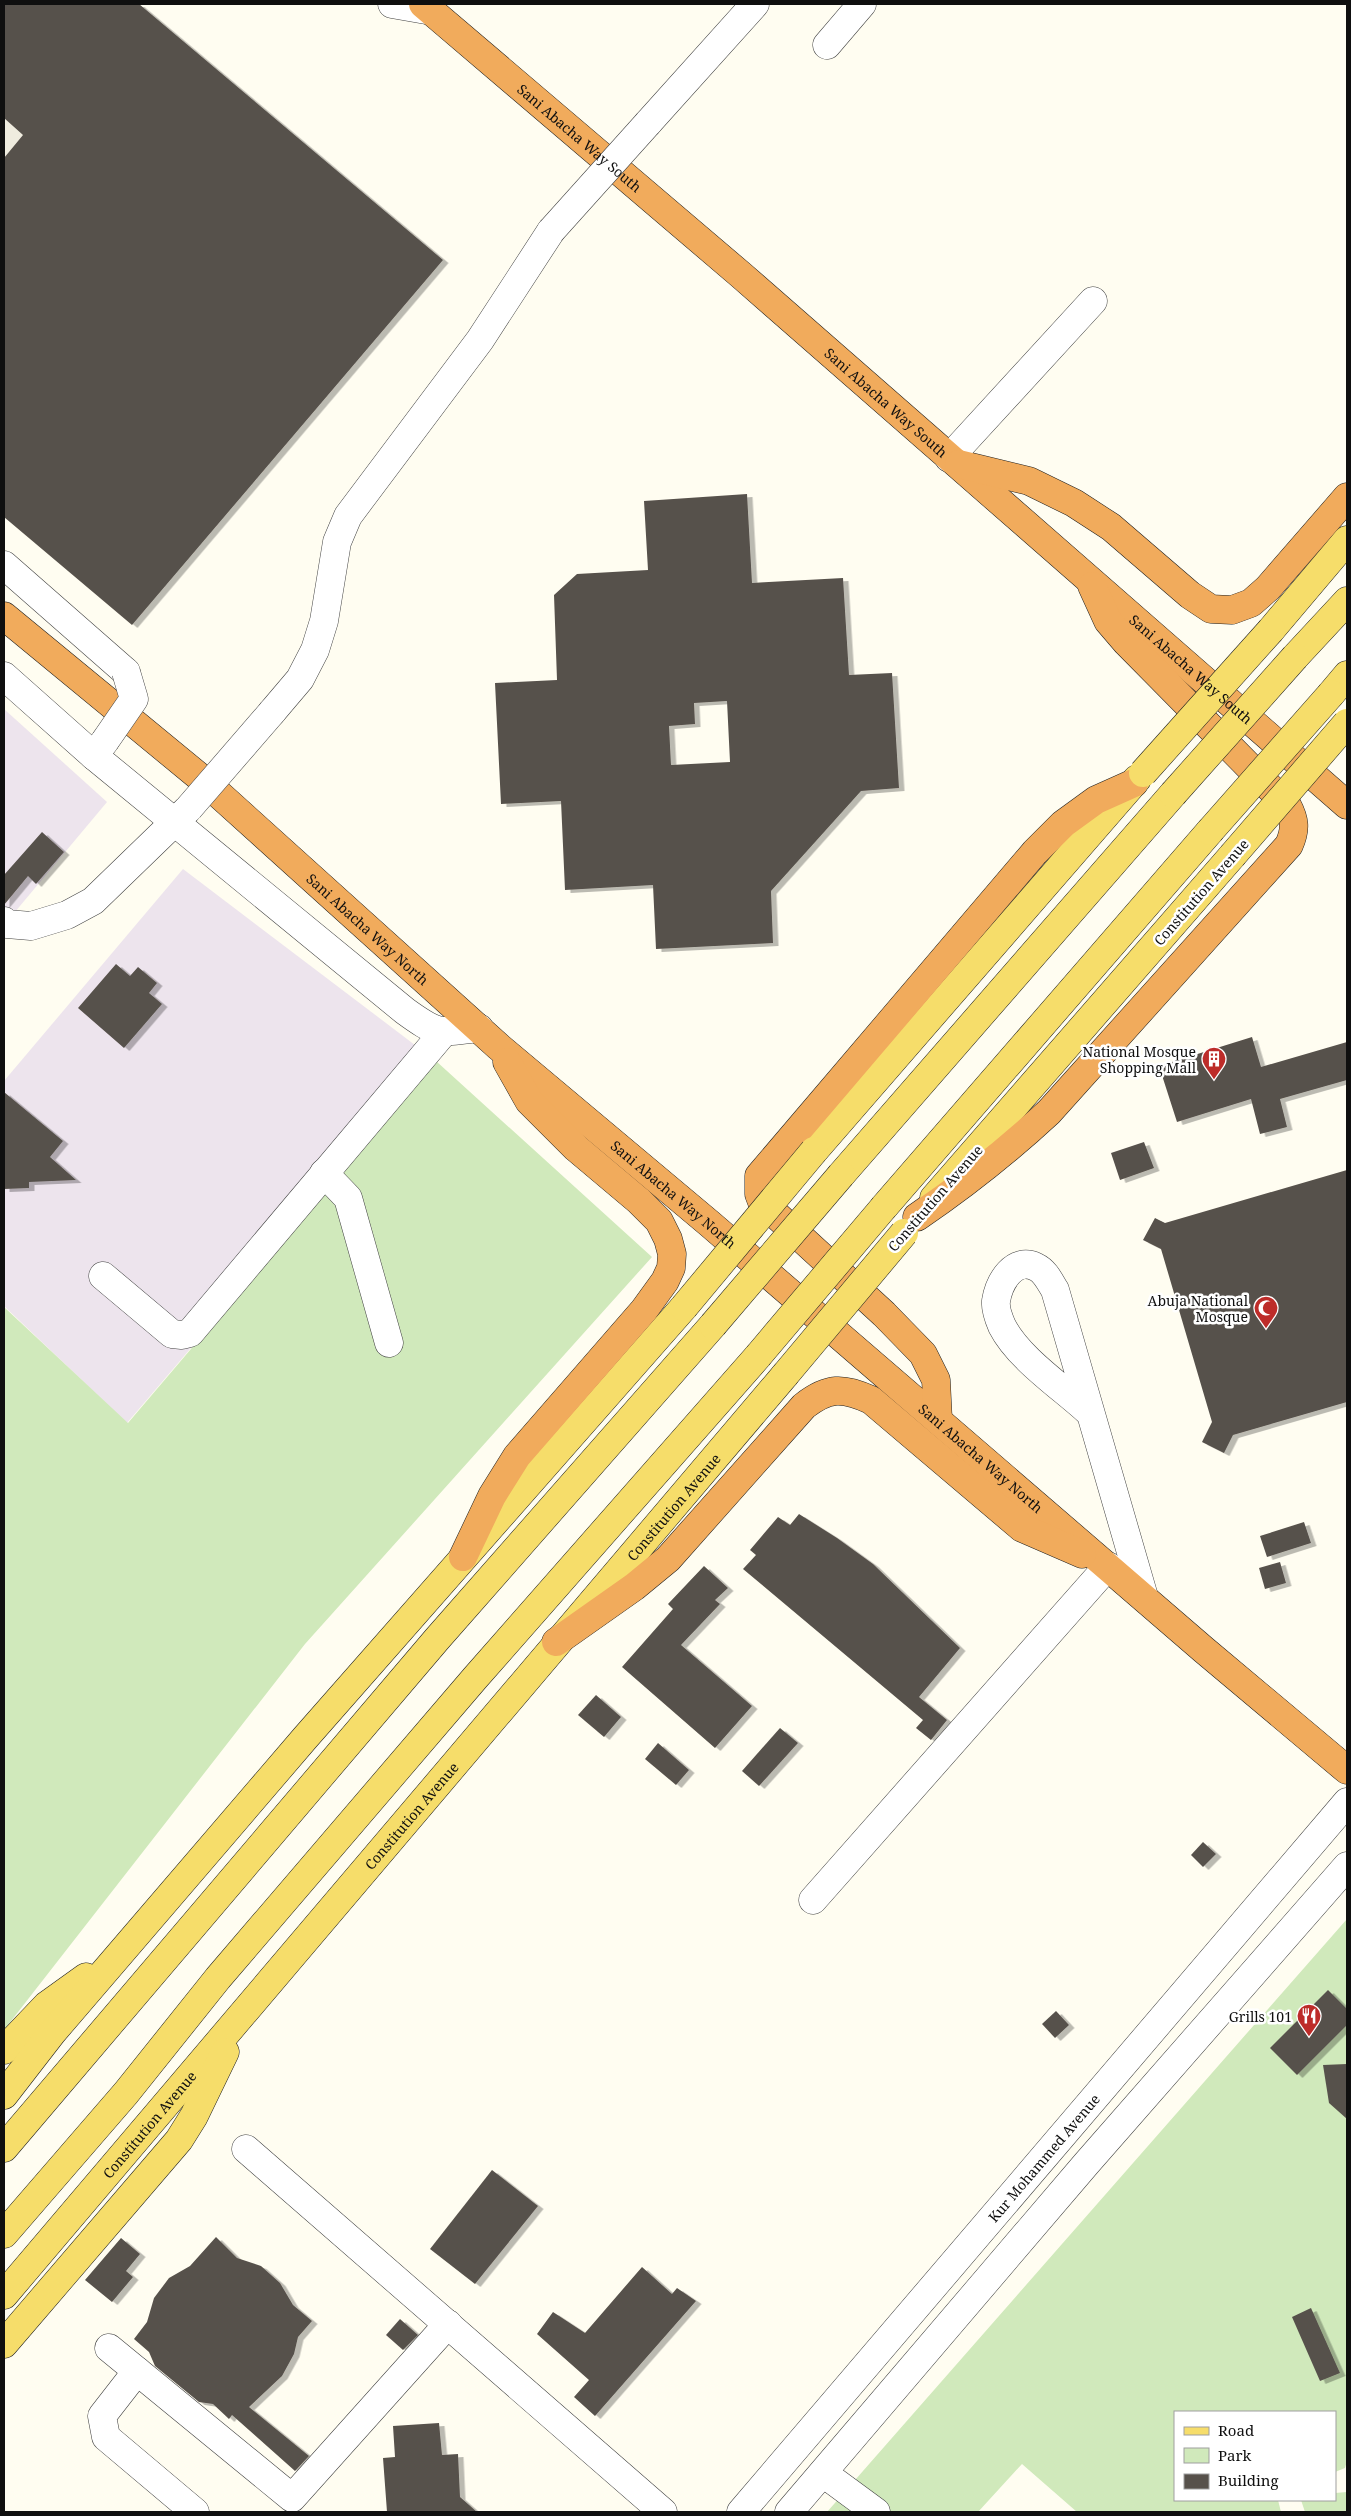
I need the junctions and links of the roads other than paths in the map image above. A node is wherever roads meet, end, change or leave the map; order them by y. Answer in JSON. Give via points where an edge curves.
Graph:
{"nodes":[{"id":1,"x":392,"y":4,"type":"edge"},
{"id":2,"x":755,"y":4,"type":"edge"},
{"id":3,"x":862,"y":4,"type":"edge"},
{"id":4,"x":427,"y":7,"type":"edge"},
{"id":5,"x":827,"y":45,"type":"dead end"},
{"id":6,"x":1093,"y":301,"type":"dead end"},
{"id":7,"x":952,"y":461,"type":"junction"},
{"id":8,"x":1347,"y":497,"type":"edge"},
{"id":9,"x":1347,"y":540,"type":"edge"},
{"id":10,"x":4,"y":565,"type":"edge"},
{"id":11,"x":1090,"y":580,"type":"junction"},
{"id":12,"x":1347,"y":601,"type":"edge"},
{"id":13,"x":4,"y":616,"type":"edge"},
{"id":14,"x":4,"y":676,"type":"edge"},
{"id":15,"x":1339,"y":684,"type":"edge"},
{"id":16,"x":1347,"y":723,"type":"edge"},
{"id":17,"x":100,"y":748,"type":"junction"},
{"id":18,"x":1138,"y":778,"type":"junction"},
{"id":19,"x":1347,"y":805,"type":"edge"},
{"id":20,"x":182,"y":816,"type":"junction"},
{"id":21,"x":4,"y":921,"type":"edge"},
{"id":22,"x":479,"y":1028,"type":"junction"},
{"id":23,"x":443,"y":1033,"type":"junction"},
{"id":24,"x":499,"y":1046,"type":"junction"},
{"id":25,"x":324,"y":1173,"type":"junction"},
{"id":26,"x":911,"y":1225,"type":"junction"},
{"id":27,"x":102,"y":1276,"type":"dead end"},
{"id":28,"x":389,"y":1343,"type":"dead end"},
{"id":29,"x":1089,"y":1412,"type":"junction"},
{"id":30,"x":938,"y":1420,"type":"junction"},
{"id":31,"x":463,"y":1557,"type":"junction"},
{"id":32,"x":1108,"y":1566,"type":"junction"},
{"id":33,"x":1144,"y":1597,"type":"junction"},
{"id":34,"x":556,"y":1642,"type":"junction"},
{"id":35,"x":1347,"y":1770,"type":"edge"},
{"id":36,"x":1347,"y":1802,"type":"edge"},
{"id":37,"x":1347,"y":1866,"type":"edge"},
{"id":38,"x":813,"y":1900,"type":"dead end"},
{"id":39,"x":247,"y":2009,"type":"junction"},
{"id":40,"x":42,"y":2026,"type":"junction"},
{"id":41,"x":4,"y":2050,"type":"edge"},
{"id":42,"x":4,"y":2095,"type":"edge"},
{"id":43,"x":4,"y":2148,"type":"edge"},
{"id":44,"x":246,"y":2149,"type":"dead end"},
{"id":45,"x":4,"y":2234,"type":"edge"},
{"id":46,"x":4,"y":2295,"type":"edge"},
{"id":47,"x":448,"y":2324,"type":"junction"},
{"id":48,"x":4,"y":2344,"type":"edge"},
{"id":49,"x":109,"y":2348,"type":"dead end"},
{"id":50,"x":137,"y":2371,"type":"junction"},
{"id":51,"x":828,"y":2467,"type":"junction"},
{"id":52,"x":285,"y":2505,"type":"edge"},
{"id":53,"x":195,"y":2512,"type":"edge"},
{"id":54,"x":663,"y":2512,"type":"edge"},
{"id":55,"x":741,"y":2512,"type":"edge"},
{"id":56,"x":789,"y":2512,"type":"edge"},
{"id":57,"x":876,"y":2512,"type":"edge"}],
"edges":[{"from":1,"to":4,"type":"street"},
{"from":2,"to":20,"type":"street","bridge":true,"via":[[551,231],[480,340],[348,516],[337,542],[324,621],[315,650],[300,679]]},
{"from":3,"to":5,"type":"street"},
{"from":4,"to":7,"type":"highway","name":"Sani Abacha Way South","via":[[741,275]]},
{"from":6,"to":7,"type":"street"},
{"from":7,"to":8,"type":"highway","via":[[1029,481],[1074,503],[1111,526],[1190,595],[1211,609],[1232,610],[1262,593]]},
{"from":7,"to":11,"type":"highway","name":"Sani Abacha Way South"},
{"from":9,"to":18,"type":"main road","bridge":true,"via":[[1272,630]]},
{"from":10,"to":17,"type":"street","bridge":true,"via":[[126,672],[134,699]]},
{"from":11,"to":19,"type":"highway","name":"Sani Abacha Way South"},
{"from":11,"to":26,"type":"highway","via":[[1108,622],[1287,805],[1294,818],[1295,832],[1289,845],[1049,1112],[1010,1148]]},
{"from":12,"to":43,"type":"main road","bridge":true,"via":[[1173,794],[602,1450]]},
{"from":13,"to":22,"type":"highway","name":"Sani Abacha Way North","via":[[202,779]]},
{"from":14,"to":17,"type":"street"},
{"from":15,"to":45,"type":"main road","bridge":true,"via":[[545,1598],[237,1956],[126,2093]]},
{"from":16,"to":26,"type":"main road","name":"Constitution Avenue","bridge":true},
{"from":17,"to":20,"type":"street"},
{"from":18,"to":30,"type":"highway","via":[[1096,800],[1035,852],[760,1176],[762,1202],[923,1354],[936,1380]]},
{"from":18,"to":31,"type":"main road","bridge":true,"via":[[814,1151],[684,1307]]},
{"from":20,"to":21,"type":"street","via":[[93,901],[68,914],[31,926]]},
{"from":20,"to":23,"type":"street","via":[[404,1011]]},
{"from":22,"to":23,"type":"street"},
{"from":22,"to":24,"type":"highway","name":"Sani Abacha Way North"},
{"from":23,"to":25,"type":"street"},
{"from":24,"to":30,"type":"highway","name":"Sani Abacha Way North"},
{"from":24,"to":31,"type":"highway","via":[[529,1101],[576,1148],[651,1212],[668,1239],[672,1254],[671,1268],[665,1281],[644,1310],[517,1456],[492,1496]]},
{"from":25,"to":27,"type":"street","via":[[190,1333],[172,1334]]},
{"from":25,"to":28,"type":"street","via":[[348,1198]]},
{"from":26,"to":34,"type":"main road","name":"Constitution Avenue","bridge":true},
{"from":29,"to":29,"type":"street","via":[[1055,1290],[1037,1267],[1016,1266],[1005,1277],[996,1301],[1002,1326],[1021,1352]]},
{"from":29,"to":33,"type":"street"},
{"from":30,"to":32,"type":"highway","name":"Sani Abacha Way North"},
{"from":31,"to":40,"type":"main road","via":[[122,1951],[47,2005]]},
{"from":32,"to":33,"type":"highway","name":"Sani Abacha Way North"},
{"from":32,"to":34,"type":"highway","via":[[1022,1528],[871,1400],[854,1392],[836,1390],[818,1395],[804,1406],[668,1559]]},
{"from":32,"to":38,"type":"street"},
{"from":33,"to":35,"type":"highway","name":"Sani Abacha Way North"},
{"from":34,"to":39,"type":"main road","name":"Constitution Avenue"},
{"from":36,"to":55,"type":"street","name":"Kur Mohammed Avenue"},
{"from":37,"to":51,"type":"street","via":[[1086,2164]]},
{"from":39,"to":46,"type":"main road","name":"Constitution Avenue"},
{"from":39,"to":48,"type":"main road","via":[[179,2140]]},
{"from":40,"to":41,"type":"main road"},
{"from":40,"to":42,"type":"main road"},
{"from":44,"to":47,"type":"street"},
{"from":47,"to":52,"type":"street"},
{"from":47,"to":54,"type":"street"},
{"from":49,"to":50,"type":"street"},
{"from":50,"to":52,"type":"street"},
{"from":50,"to":53,"type":"street","via":[[102,2416],[106,2437]]},
{"from":51,"to":56,"type":"street"},
{"from":51,"to":57,"type":"street"}]}
